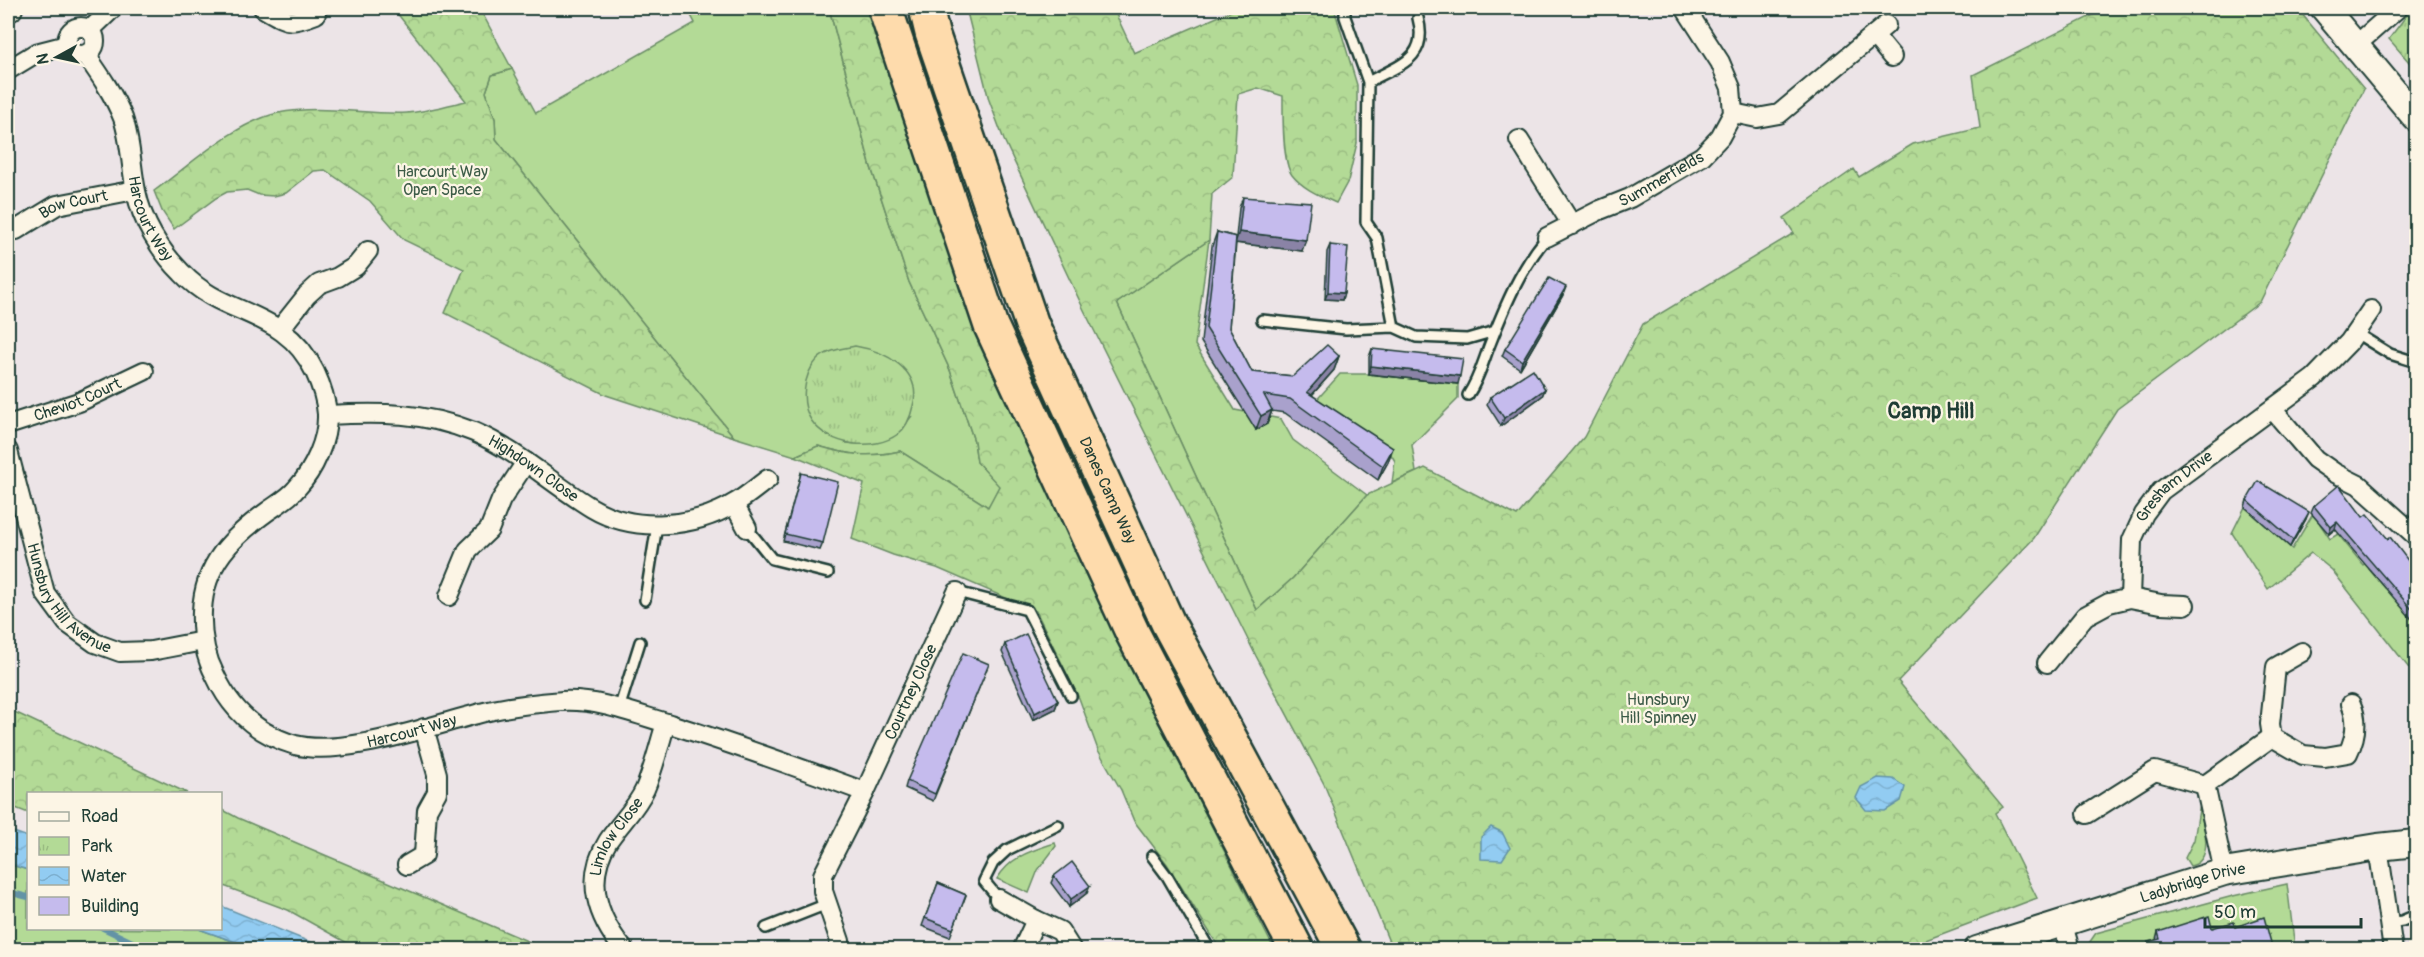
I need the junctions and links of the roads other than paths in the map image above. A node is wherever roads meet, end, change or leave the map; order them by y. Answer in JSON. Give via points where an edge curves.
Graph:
{"nodes":[{"id":1,"x":113,"y":8,"type":"edge"},
{"id":2,"x":263,"y":8,"type":"edge"},
{"id":3,"x":885,"y":8,"type":"edge"},
{"id":4,"x":926,"y":8,"type":"edge"},
{"id":5,"x":1345,"y":8,"type":"edge"},
{"id":6,"x":1685,"y":8,"type":"edge"},
{"id":7,"x":2324,"y":8,"type":"edge"},
{"id":8,"x":2398,"y":8,"type":"edge"},
{"id":9,"x":316,"y":14,"type":"dead end"},
{"id":10,"x":1418,"y":18,"type":"dead end"},
{"id":11,"x":90,"y":30,"type":"junction"},
{"id":12,"x":68,"y":45,"type":"junction"},
{"id":13,"x":2356,"y":45,"type":"junction"},
{"id":14,"x":86,"y":55,"type":"junction"},
{"id":15,"x":1892,"y":57,"type":"dead end"},
{"id":16,"x":8,"y":70,"type":"edge"},
{"id":17,"x":1368,"y":82,"type":"junction"},
{"id":18,"x":1733,"y":113,"type":"junction"},
{"id":19,"x":2416,"y":118,"type":"edge"},
{"id":20,"x":1519,"y":140,"type":"dead end"},
{"id":21,"x":135,"y":190,"type":"junction"},
{"id":22,"x":1572,"y":225,"type":"junction"},
{"id":23,"x":16,"y":230,"type":"dead end"},
{"id":24,"x":1547,"y":237,"type":"joint"},
{"id":25,"x":368,"y":250,"type":"dead end"},
{"id":26,"x":2371,"y":310,"type":"dead end"},
{"id":27,"x":1262,"y":320,"type":"dead end"},
{"id":28,"x":1395,"y":327,"type":"junction"},
{"id":29,"x":280,"y":329,"type":"junction"},
{"id":30,"x":1495,"y":332,"type":"junction"},
{"id":31,"x":2356,"y":333,"type":"junction"},
{"id":32,"x":2416,"y":362,"type":"edge"},
{"id":33,"x":144,"y":371,"type":"dead end"},
{"id":34,"x":1468,"y":395,"type":"dead end"},
{"id":35,"x":2273,"y":410,"type":"junction"},
{"id":36,"x":327,"y":415,"type":"junction"},
{"id":37,"x":8,"y":425,"type":"edge"},
{"id":38,"x":8,"y":451,"type":"edge"},
{"id":39,"x":526,"y":462,"type":"junction"},
{"id":40,"x":768,"y":479,"type":"dead end"},
{"id":41,"x":734,"y":504,"type":"junction"},
{"id":42,"x":15,"y":510,"type":"edge"},
{"id":43,"x":657,"y":525,"type":"junction"},
{"id":44,"x":747,"y":528,"type":"joint"},
{"id":45,"x":2416,"y":536,"type":"edge"},
{"id":46,"x":828,"y":573,"type":"dead end"},
{"id":47,"x":957,"y":592,"type":"joint"},
{"id":48,"x":449,"y":596,"type":"dead end"},
{"id":49,"x":2130,"y":598,"type":"junction"},
{"id":50,"x":645,"y":600,"type":"dead end"},
{"id":51,"x":2185,"y":605,"type":"dead end"},
{"id":52,"x":202,"y":641,"type":"junction"},
{"id":53,"x":640,"y":642,"type":"dead end"},
{"id":54,"x":2302,"y":652,"type":"dead end"},
{"id":55,"x":2047,"y":663,"type":"dead end"},
{"id":56,"x":1071,"y":696,"type":"dead end"},
{"id":57,"x":2351,"y":704,"type":"dead end"},
{"id":58,"x":619,"y":709,"type":"junction"},
{"id":59,"x":666,"y":723,"type":"junction"},
{"id":60,"x":424,"y":728,"type":"junction"},
{"id":61,"x":2272,"y":737,"type":"junction"},
{"id":62,"x":2205,"y":785,"type":"junction"},
{"id":63,"x":865,"y":792,"type":"junction"},
{"id":64,"x":2087,"y":814,"type":"dead end"},
{"id":65,"x":1058,"y":825,"type":"dead end"},
{"id":66,"x":2416,"y":843,"type":"edge"},
{"id":67,"x":2378,"y":847,"type":"junction"},
{"id":68,"x":1152,"y":856,"type":"dead end"},
{"id":69,"x":407,"y":865,"type":"dead end"},
{"id":70,"x":2224,"y":872,"type":"junction"},
{"id":71,"x":999,"y":899,"type":"joint"},
{"id":72,"x":827,"y":904,"type":"junction"},
{"id":73,"x":2416,"y":915,"type":"edge"},
{"id":74,"x":1036,"y":920,"type":"junction"},
{"id":75,"x":2062,"y":921,"type":"junction"},
{"id":76,"x":2389,"y":923,"type":"junction"},
{"id":77,"x":766,"y":928,"type":"dead end"},
{"id":78,"x":624,"y":950,"type":"edge"},
{"id":79,"x":838,"y":950,"type":"edge"},
{"id":80,"x":1022,"y":950,"type":"edge"},
{"id":81,"x":1072,"y":950,"type":"edge"},
{"id":82,"x":1210,"y":950,"type":"edge"},
{"id":83,"x":1297,"y":950,"type":"edge"},
{"id":84,"x":1344,"y":950,"type":"edge"},
{"id":85,"x":1977,"y":950,"type":"edge"},
{"id":86,"x":2070,"y":950,"type":"edge"},
{"id":87,"x":2392,"y":950,"type":"edge"}],
"edges":[{"from":1,"to":11,"type":"street"},
{"from":2,"to":9,"type":"street","via":[[295,22]]},
{"from":3,"to":83,"type":"highway","via":[[991,326],[1133,634]]},
{"from":4,"to":84,"type":"highway","name":"Danes Camp Way","via":[[1032,325],[1168,623]]},
{"from":5,"to":17,"type":"lane"},
{"from":6,"to":18,"type":"street","via":[[1720,62],[1731,88]]},
{"from":7,"to":13,"type":"street"},
{"from":8,"to":13,"type":"street"},
{"from":10,"to":17,"type":"lane","via":[[1421,44],[1413,57]]},
{"from":11,"to":12,"type":"street","via":[[73,29]]},
{"from":11,"to":14,"type":"street","via":[[95,43]]},
{"from":12,"to":14,"type":"street","via":[[74,54]]},
{"from":12,"to":16,"type":"street","via":[[36,53]]},
{"from":13,"to":19,"type":"street"},
{"from":14,"to":21,"type":"street","name":"Harcourt Way","via":[[124,121]]},
{"from":15,"to":18,"type":"street","via":[[1880,30],[1779,114],[1757,118]]},
{"from":17,"to":28,"type":"lane","via":[[1366,222],[1377,238]]},
{"from":18,"to":22,"type":"street","name":"Summerfields","via":[[1720,137],[1702,156],[1630,198]]},
{"from":20,"to":22,"type":"street"},
{"from":21,"to":23,"type":"street","name":"Bow Court","via":[[57,205]]},
{"from":21,"to":29,"type":"street","name":"Harcourt Way","via":[[155,239],[186,278]]},
{"from":22,"to":24,"type":"street","name":"Summerfields"},
{"from":24,"to":30,"type":"lane","via":[[1513,288]]},
{"from":25,"to":29,"type":"street","via":[[356,266],[319,284]]},
{"from":26,"to":31,"type":"street","name":"Gresham Drive"},
{"from":27,"to":28,"type":"lane","via":[[1346,329]]},
{"from":28,"to":30,"type":"lane","via":[[1416,337],[1467,339]]},
{"from":29,"to":36,"type":"street","name":"Harcourt Way","via":[[311,365],[321,386]]},
{"from":30,"to":34,"type":"lane","via":[[1479,379]]},
{"from":31,"to":32,"type":"lane","via":[[2390,354]]},
{"from":31,"to":35,"type":"street","name":"Gresham Drive","via":[[2314,378]]},
{"from":33,"to":37,"type":"street","name":"Cheviot Court","via":[[79,402]]},
{"from":35,"to":45,"type":"street","via":[[2315,459],[2359,485]]},
{"from":35,"to":49,"type":"street","name":"Gresham Drive","via":[[2161,491],[2132,540]]},
{"from":36,"to":39,"type":"street","name":"Highdown Close","via":[[401,413],[447,422],[476,433]]},
{"from":36,"to":52,"type":"street","name":"Harcourt Way","via":[[326,434],[298,488],[243,529],[223,550],[203,598]]},
{"from":38,"to":42,"type":"street","name":"Hunsbury Hill Avenue"},
{"from":39,"to":43,"type":"street","name":"Highdown Close","via":[[613,519]]},
{"from":39,"to":48,"type":"street","via":[[501,500],[489,530],[468,550]]},
{"from":40,"to":41,"type":"street","name":"Highdown Close"},
{"from":41,"to":43,"type":"street","name":"Highdown Close","via":[[708,515]]},
{"from":41,"to":44,"type":"street"},
{"from":42,"to":52,"type":"street","name":"Hunsbury Hill Avenue","via":[[45,593],[67,624],[95,644],[120,652],[151,651]]},
{"from":43,"to":50,"type":"lane"},
{"from":44,"to":46,"type":"lane","via":[[772,559]]},
{"from":47,"to":56,"type":"lane","via":[[1027,610]]},
{"from":47,"to":63,"type":"street","name":"Courtney Close"},
{"from":49,"to":51,"type":"street"},
{"from":49,"to":55,"type":"street","via":[[2109,603],[2085,616]]},
{"from":52,"to":60,"type":"street","name":"Harcourt Way","via":[[221,688],[241,715],[283,741],[309,748],[342,747]]},
{"from":53,"to":58,"type":"lane"},
{"from":54,"to":61,"type":"street","via":[[2276,667]]},
{"from":57,"to":61,"type":"street","via":[[2356,726],[2348,753],[2303,755]]},
{"from":58,"to":59,"type":"street","name":"Harcourt Way"},
{"from":58,"to":60,"type":"street","name":"Harcourt Way","via":[[567,701],[512,706]]},
{"from":59,"to":63,"type":"street","name":"Harcourt Way"},
{"from":59,"to":78,"type":"street","name":"Limlow Close","via":[[645,789],[609,840],[595,871],[600,910]]},
{"from":60,"to":69,"type":"street","via":[[438,774],[437,792],[428,810],[423,855]]},
{"from":61,"to":62,"type":"street"},
{"from":62,"to":64,"type":"street","via":[[2155,771]]},
{"from":62,"to":70,"type":"street"},
{"from":63,"to":72,"type":"street","via":[[823,874]]},
{"from":65,"to":71,"type":"lane","via":[[1007,850],[993,863],[984,881]]},
{"from":66,"to":67,"type":"street","name":"Ladybridge Drive"},
{"from":67,"to":70,"type":"street","name":"Ladybridge Drive"},
{"from":67,"to":76,"type":"street"},
{"from":68,"to":82,"type":"lane"},
{"from":70,"to":75,"type":"street","name":"Ladybridge Drive"},
{"from":71,"to":74,"type":"street"},
{"from":72,"to":77,"type":"lane"},
{"from":72,"to":79,"type":"street","via":[[840,940]]},
{"from":73,"to":76,"type":"lane"},
{"from":74,"to":80,"type":"street"},
{"from":74,"to":81,"type":"street","via":[[1060,931]]},
{"from":75,"to":85,"type":"street","name":"Ladybridge Drive"},
{"from":75,"to":86,"type":"street"},
{"from":76,"to":87,"type":"street"}]}
